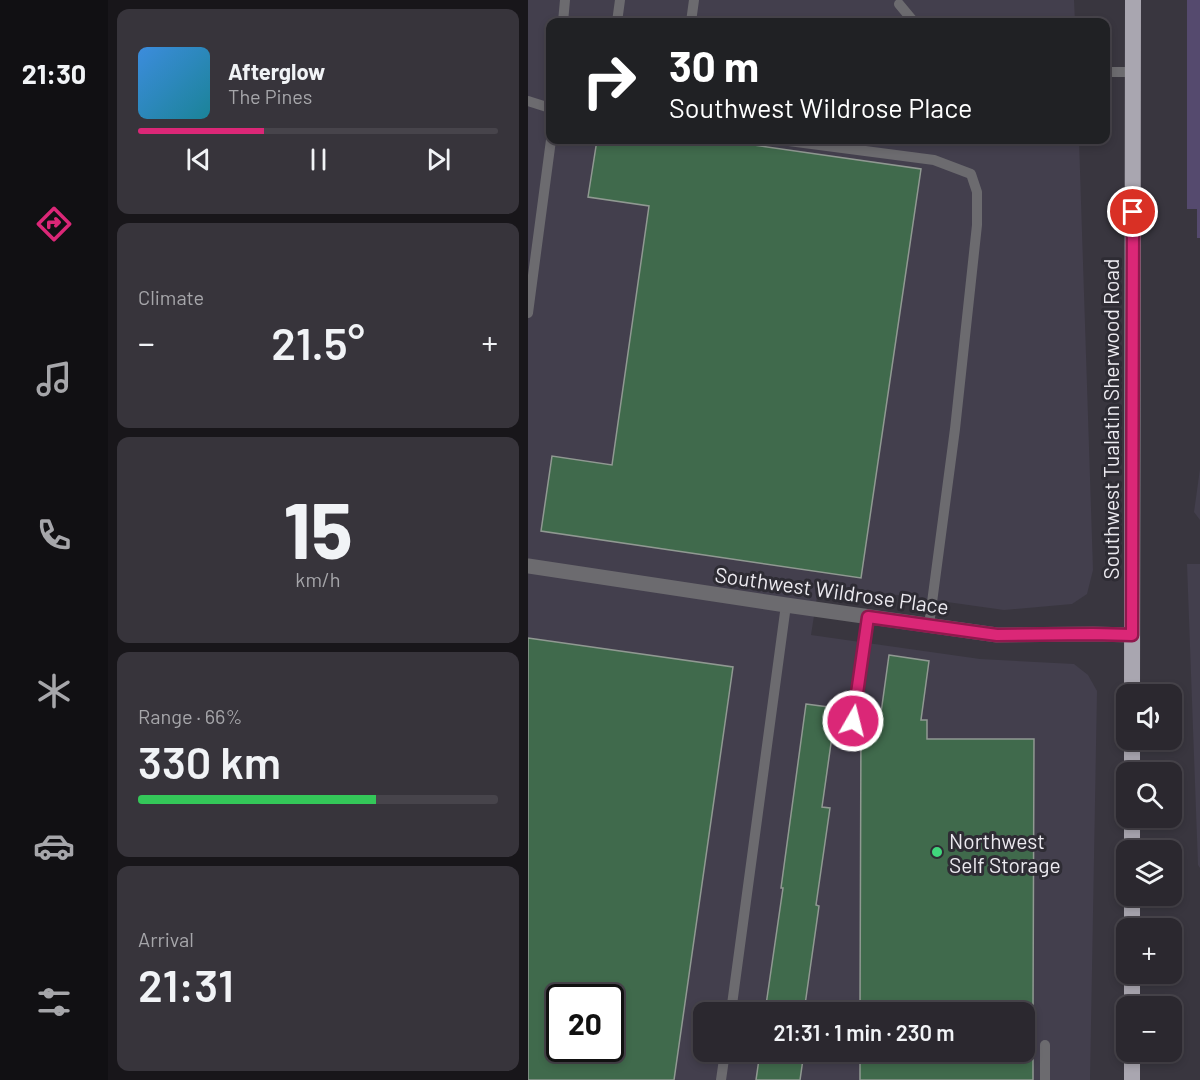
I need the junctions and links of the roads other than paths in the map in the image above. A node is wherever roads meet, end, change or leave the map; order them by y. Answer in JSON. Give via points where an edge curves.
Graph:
{"nodes":[{"id":1,"x":565,"y":0,"type":"edge"},
{"id":2,"x":620,"y":0,"type":"edge"},
{"id":3,"x":694,"y":0,"type":"edge"},
{"id":4,"x":1133,"y":0,"type":"edge"},
{"id":5,"x":899,"y":4,"type":"dead end"},
{"id":6,"x":563,"y":18,"type":"edge"},
{"id":7,"x":618,"y":18,"type":"edge"},
{"id":8,"x":692,"y":18,"type":"edge"},
{"id":9,"x":911,"y":18,"type":"edge"},
{"id":10,"x":1110,"y":72,"type":"edge"},
{"id":11,"x":1133,"y":72,"type":"junction"},
{"id":12,"x":528,"y":101,"type":"edge"},
{"id":13,"x":546,"y":107,"type":"edge"},
{"id":14,"x":550,"y":144,"type":"edge"},
{"id":15,"x":812,"y":144,"type":"edge"},
{"id":16,"x":528,"y":313,"type":"edge"},
{"id":17,"x":528,"y":566,"type":"edge"},
{"id":18,"x":786,"y":605,"type":"junction"},
{"id":19,"x":868,"y":617,"type":"junction"},
{"id":20,"x":929,"y":625,"type":"junction"},
{"id":21,"x":1132,"y":635,"type":"junction"},
{"id":22,"x":1132,"y":684,"type":"edge"},
{"id":23,"x":853,"y":721,"type":"dead end"},
{"id":24,"x":732,"y":1002,"type":"edge"},
{"id":25,"x":1046,"y":1045,"type":"dead end"},
{"id":26,"x":724,"y":1062,"type":"edge"},
{"id":27,"x":1132,"y":1062,"type":"edge"},
{"id":28,"x":721,"y":1080,"type":"edge"},
{"id":29,"x":1045,"y":1080,"type":"edge"},
{"id":30,"x":1132,"y":1080,"type":"edge"}],
"edges":[{"from":1,"to":6,"type":"lane"},
{"from":2,"to":7,"type":"lane"},
{"from":3,"to":8,"type":"lane"},
{"from":4,"to":11,"type":"highway","name":"Southwest Tualatin Sherwood Road"},
{"from":5,"to":9,"type":"lane"},
{"from":10,"to":11,"type":"lane"},
{"from":11,"to":21,"type":"highway","name":"Southwest Tualatin Sherwood Road"},
{"from":12,"to":13,"type":"lane"},
{"from":14,"to":16,"type":"lane"},
{"from":15,"to":20,"type":"lane","via":[[934,160],[971,174],[977,192],[977,225],[956,418]]},
{"from":17,"to":18,"type":"street","name":"Southwest Wildrose Place"},
{"from":18,"to":19,"type":"street","name":"Southwest Wildrose Place"},
{"from":18,"to":24,"type":"lane"},
{"from":19,"to":20,"type":"street","name":"Southwest Wildrose Place"},
{"from":19,"to":23,"type":"lane"},
{"from":20,"to":21,"type":"street","name":"Southwest Wildrose Place","via":[[997,635]]},
{"from":21,"to":22,"type":"highway","name":"Southwest Tualatin Sherwood Road"},
{"from":25,"to":29,"type":"lane"},
{"from":26,"to":28,"type":"lane"},
{"from":27,"to":30,"type":"highway"}]}
